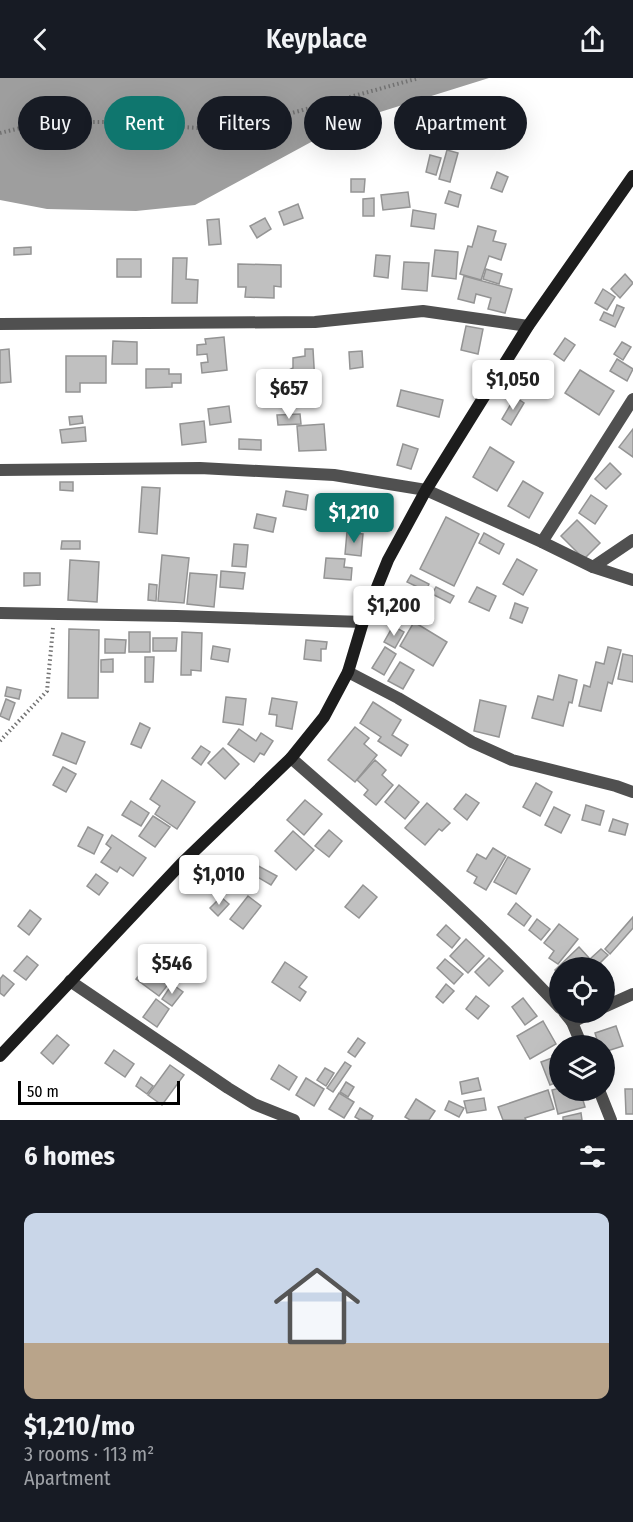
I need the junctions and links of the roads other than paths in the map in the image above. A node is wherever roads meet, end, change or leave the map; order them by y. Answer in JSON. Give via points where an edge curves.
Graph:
{"nodes":[{"id":1,"x":633,"y":176,"type":"edge"},
{"id":2,"x":0,"y":324,"type":"edge"},
{"id":3,"x":528,"y":326,"type":"junction"},
{"id":4,"x":633,"y":399,"type":"edge"},
{"id":5,"x":0,"y":470,"type":"edge"},
{"id":6,"x":426,"y":490,"type":"junction"},
{"id":7,"x":633,"y":540,"type":"edge"},
{"id":8,"x":542,"y":542,"type":"junction"},
{"id":9,"x":593,"y":567,"type":"junction"},
{"id":10,"x":633,"y":580,"type":"edge"},
{"id":11,"x":0,"y":613,"type":"edge"},
{"id":12,"x":363,"y":622,"type":"junction"},
{"id":13,"x":348,"y":672,"type":"junction"},
{"id":14,"x":291,"y":758,"type":"junction"},
{"id":15,"x":633,"y":792,"type":"edge"},
{"id":16,"x":70,"y":981,"type":"junction"},
{"id":17,"x":633,"y":994,"type":"edge"},
{"id":18,"x":549,"y":996,"type":"edge"},
{"id":19,"x":615,"y":1002,"type":"edge"},
{"id":20,"x":0,"y":1056,"type":"edge"},
{"id":21,"x":603,"y":1101,"type":"edge"},
{"id":22,"x":294,"y":1120,"type":"edge"},
{"id":23,"x":611,"y":1120,"type":"edge"}],
"edges":[{"from":1,"to":3,"type":"street"},
{"from":2,"to":3,"type":"street","via":[[315,322],[423,311]]},
{"from":3,"to":6,"type":"street"},
{"from":4,"to":8,"type":"street"},
{"from":5,"to":6,"type":"street","via":[[200,468],[334,476]]},
{"from":6,"to":8,"type":"street"},
{"from":6,"to":12,"type":"street","via":[[388,560]]},
{"from":7,"to":9,"type":"street"},
{"from":8,"to":9,"type":"street"},
{"from":9,"to":10,"type":"street"},
{"from":11,"to":12,"type":"street"},
{"from":12,"to":13,"type":"street"},
{"from":13,"to":14,"type":"street","via":[[324,717]]},
{"from":13,"to":15,"type":"street","via":[[472,742],[512,760]]},
{"from":14,"to":16,"type":"street","via":[[181,864]]},
{"from":14,"to":18,"type":"street","via":[[416,867]]},
{"from":16,"to":20,"type":"street"},
{"from":16,"to":22,"type":"street","via":[[228,1088],[254,1104]]},
{"from":17,"to":19,"type":"street"},
{"from":21,"to":23,"type":"street"}]}
